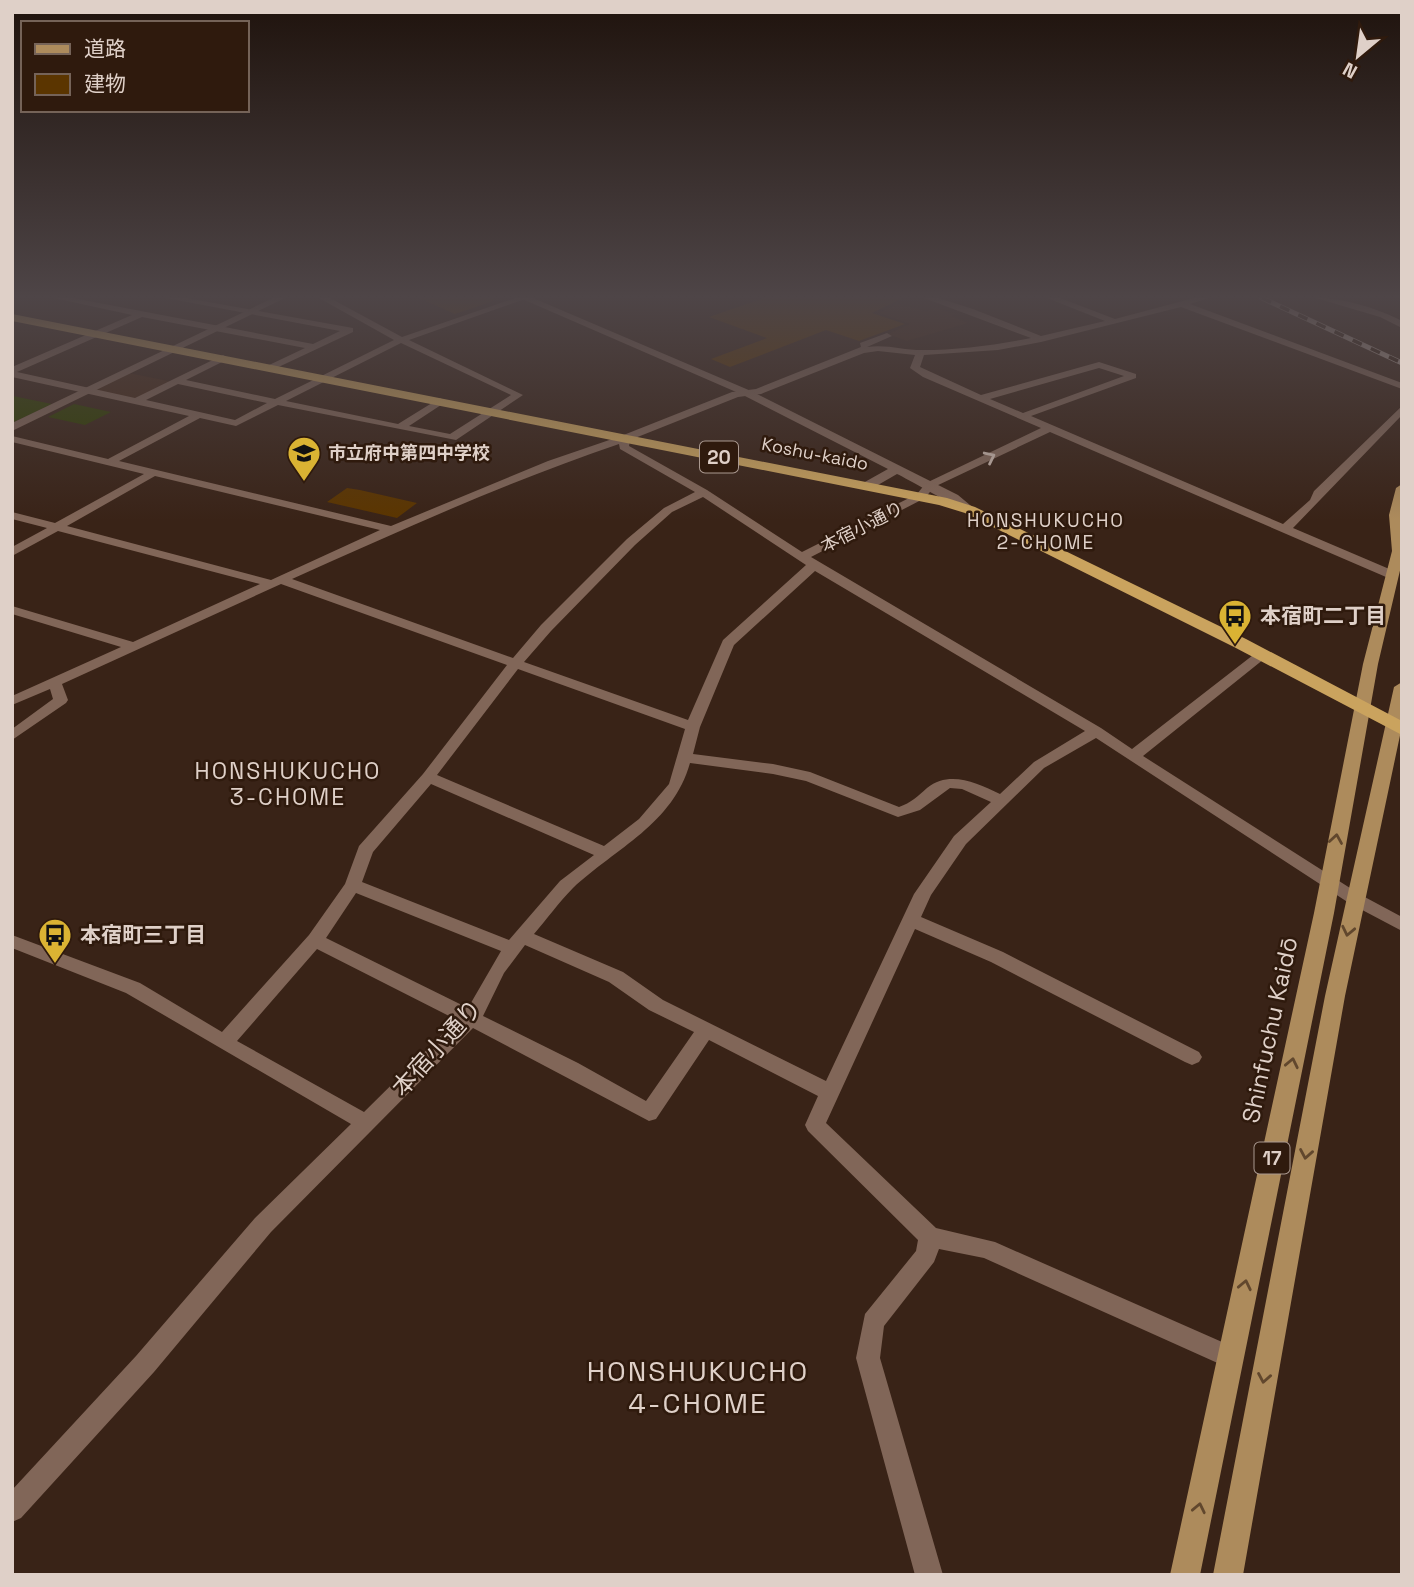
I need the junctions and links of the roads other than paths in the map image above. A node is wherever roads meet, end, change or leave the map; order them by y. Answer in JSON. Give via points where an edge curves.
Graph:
{"nodes":[{"id":1,"x":128,"y":372,"type":"edge"},
{"id":2,"x":195,"y":372,"type":"edge"},
{"id":3,"x":291,"y":372,"type":"edge"},
{"id":4,"x":334,"y":372,"type":"edge"},
{"id":5,"x":469,"y":372,"type":"edge"},
{"id":6,"x":698,"y":372,"type":"edge"},
{"id":7,"x":809,"y":372,"type":"edge"},
{"id":8,"x":924,"y":372,"type":"edge"},
{"id":9,"x":1074,"y":372,"type":"edge"},
{"id":10,"x":1121,"y":372,"type":"edge"},
{"id":11,"x":1364,"y":372,"type":"edge"},
{"id":12,"x":12,"y":373,"type":"edge"},
{"id":13,"x":322,"y":378,"type":"junction"},
{"id":14,"x":176,"y":382,"type":"junction"},
{"id":15,"x":1402,"y":386,"type":"edge"},
{"id":16,"x":89,"y":391,"type":"junction"},
{"id":17,"x":747,"y":393,"type":"junction"},
{"id":18,"x":981,"y":398,"type":"junction"},
{"id":19,"x":136,"y":401,"type":"junction"},
{"id":20,"x":440,"y":401,"type":"junction"},
{"id":21,"x":276,"y":402,"type":"junction"},
{"id":22,"x":1402,"y":409,"type":"edge"},
{"id":23,"x":493,"y":412,"type":"junction"},
{"id":24,"x":198,"y":415,"type":"junction"},
{"id":25,"x":1023,"y":416,"type":"junction"},
{"id":26,"x":400,"y":427,"type":"junction"},
{"id":27,"x":12,"y":428,"type":"edge"},
{"id":28,"x":1050,"y":428,"type":"junction"},
{"id":29,"x":625,"y":438,"type":"junction"},
{"id":30,"x":12,"y":439,"type":"edge"},
{"id":31,"x":110,"y":462,"type":"junction"},
{"id":32,"x":892,"y":466,"type":"junction"},
{"id":33,"x":153,"y":473,"type":"junction"},
{"id":34,"x":867,"y":486,"type":"junction"},
{"id":35,"x":1402,"y":488,"type":"edge"},
{"id":36,"x":926,"y":491,"type":"junction"},
{"id":37,"x":703,"y":492,"type":"junction"},
{"id":38,"x":12,"y":515,"type":"edge"},
{"id":39,"x":57,"y":527,"type":"junction"},
{"id":40,"x":390,"y":529,"type":"junction"},
{"id":41,"x":1285,"y":529,"type":"junction"},
{"id":42,"x":1400,"y":546,"type":"edge"},
{"id":43,"x":12,"y":552,"type":"edge"},
{"id":44,"x":808,"y":561,"type":"junction"},
{"id":45,"x":1396,"y":576,"type":"edge"},
{"id":46,"x":277,"y":582,"type":"junction"},
{"id":47,"x":12,"y":610,"type":"edge"},
{"id":48,"x":134,"y":646,"type":"junction"},
{"id":49,"x":1262,"y":655,"type":"junction"},
{"id":50,"x":514,"y":665,"type":"junction"},
{"id":51,"x":55,"y":683,"type":"junction"},
{"id":52,"x":1402,"y":687,"type":"edge"},
{"id":53,"x":12,"y":701,"type":"edge"},
{"id":54,"x":1362,"y":708,"type":"junction"},
{"id":55,"x":693,"y":727,"type":"junction"},
{"id":56,"x":1096,"y":730,"type":"junction"},
{"id":57,"x":1395,"y":733,"type":"edge"},
{"id":58,"x":12,"y":736,"type":"edge"},
{"id":59,"x":1134,"y":755,"type":"junction"},
{"id":60,"x":686,"y":758,"type":"junction"},
{"id":61,"x":428,"y":777,"type":"junction"},
{"id":62,"x":1003,"y":800,"type":"junction"},
{"id":63,"x":607,"y":854,"type":"junction"},
{"id":64,"x":1329,"y":882,"type":"junction"},
{"id":65,"x":353,"y":885,"type":"junction"},
{"id":66,"x":1355,"y":899,"type":"junction"},
{"id":67,"x":911,"y":920,"type":"junction"},
{"id":68,"x":1402,"y":925,"type":"edge"},
{"id":69,"x":315,"y":940,"type":"junction"},
{"id":70,"x":12,"y":941,"type":"edge"},
{"id":71,"x":517,"y":942,"type":"junction"},
{"id":72,"x":471,"y":1018,"type":"junction"},
{"id":73,"x":705,"y":1031,"type":"junction"},
{"id":74,"x":224,"y":1044,"type":"junction"},
{"id":75,"x":1192,"y":1057,"type":"dead end"},
{"id":76,"x":831,"y":1093,"type":"junction"},
{"id":77,"x":366,"y":1123,"type":"junction"},
{"id":78,"x":930,"y":1237,"type":"junction"},
{"id":79,"x":1230,"y":1357,"type":"junction"},
{"id":80,"x":12,"y":1508,"type":"edge"},
{"id":81,"x":1231,"y":1574,"type":"edge"},
{"id":82,"x":929,"y":1575,"type":"edge"},
{"id":83,"x":1185,"y":1575,"type":"edge"}],
"edges":[{"from":1,"to":16,"type":"main road"},
{"from":2,"to":14,"type":"street"},
{"from":3,"to":13,"type":"highway","name":"Koshu-kaido","number":"20"},
{"from":4,"to":13,"type":"street"},
{"from":5,"to":23,"type":"street","via":[[518,395]]},
{"from":6,"to":17,"type":"main road"},
{"from":7,"to":17,"type":"street"},
{"from":8,"to":18,"type":"street"},
{"from":9,"to":18,"type":"street"},
{"from":10,"to":25,"type":"street","via":[[1133,376]]},
{"from":11,"to":15,"type":"street"},
{"from":12,"to":16,"type":"street"},
{"from":13,"to":20,"type":"highway","name":"Koshu-kaido","number":"20"},
{"from":13,"to":21,"type":"street"},
{"from":14,"to":19,"type":"street"},
{"from":14,"to":21,"type":"street"},
{"from":16,"to":19,"type":"street"},
{"from":16,"to":27,"type":"main road"},
{"from":17,"to":29,"type":"street"},
{"from":17,"to":32,"type":"main road"},
{"from":18,"to":25,"type":"street"},
{"from":19,"to":24,"type":"street"},
{"from":20,"to":23,"type":"highway","name":"Koshu-kaido","number":"20"},
{"from":20,"to":26,"type":"street"},
{"from":21,"to":24,"type":"street","via":[[236,423]]},
{"from":21,"to":26,"type":"street"},
{"from":22,"to":41,"type":"street"},
{"from":23,"to":26,"type":"street","via":[[452,438]]},
{"from":23,"to":29,"type":"highway","name":"Koshu-kaido","number":"20"},
{"from":24,"to":31,"type":"street"},
{"from":25,"to":28,"type":"street"},
{"from":36,"to":28,"type":"street","name":"本宿小通り","one_way":true},
{"from":28,"to":41,"type":"street"},
{"from":29,"to":34,"type":"highway","name":"Koshu-kaido","number":"20"},
{"from":29,"to":37,"type":"street","via":[[624,447]]},
{"from":29,"to":40,"type":"street"},
{"from":30,"to":31,"type":"street"},
{"from":31,"to":33,"type":"street"},
{"from":32,"to":34,"type":"main road","via":[[891,474]]},
{"from":32,"to":36,"type":"main road"},
{"from":33,"to":39,"type":"street"},
{"from":33,"to":40,"type":"street"},
{"from":34,"to":36,"type":"highway","name":"Koshu-kaido","number":"20"},
{"from":35,"to":42,"type":"main road","via":[[1395,515]]},
{"from":36,"to":44,"type":"street","name":"本宿小通り"},
{"from":36,"to":49,"type":"highway","name":"Koshu-kaido","number":"20"},
{"from":37,"to":44,"type":"street"},
{"from":37,"to":50,"type":"street","via":[[668,510],[631,541]]},
{"from":38,"to":39,"type":"street"},
{"from":39,"to":43,"type":"street"},
{"from":39,"to":46,"type":"street"},
{"from":40,"to":46,"type":"street"},
{"from":41,"to":45,"type":"street"},
{"from":42,"to":45,"type":"main road","name":"Shinfuchu Kaidō"},
{"from":44,"to":55,"type":"street","name":"本宿小通り","via":[[728,643]]},
{"from":44,"to":56,"type":"street"},
{"from":45,"to":54,"type":"main road","name":"Shinfuchu Kaidō"},
{"from":46,"to":48,"type":"street"},
{"from":46,"to":50,"type":"street"},
{"from":47,"to":48,"type":"street"},
{"from":48,"to":51,"type":"street"},
{"from":49,"to":54,"type":"highway","name":"Koshu-kaido","number":"20"},
{"from":49,"to":59,"type":"street"},
{"from":50,"to":55,"type":"street"},
{"from":50,"to":61,"type":"street"},
{"from":51,"to":53,"type":"street"},
{"from":51,"to":58,"type":"street","via":[[61,700]]},
{"from":52,"to":57,"type":"main road"},
{"from":54,"to":57,"type":"highway","name":"Koshu-kaido","number":"20"},
{"from":64,"to":54,"type":"main road","name":"Shinfuchu Kaidō","number":"17","one_way":true},
{"from":55,"to":60,"type":"street","name":"本宿小通り"},
{"from":56,"to":59,"type":"street"},
{"from":56,"to":62,"type":"street","via":[[1039,765]]},
{"from":57,"to":66,"type":"main road","number":"17"},
{"from":59,"to":64,"type":"street"},
{"from":60,"to":62,"type":"street","via":[[810,777],[898,812],[909,812],[941,785],[954,783]]},
{"from":60,"to":63,"type":"street","name":"本宿小通り","via":[[676,785],[645,823]]},
{"from":61,"to":63,"type":"street"},
{"from":61,"to":65,"type":"street","via":[[365,850]]},
{"from":62,"to":67,"type":"street","via":[[960,841],[923,894]]},
{"from":63,"to":71,"type":"street","name":"本宿小通り","via":[[566,885]]},
{"from":64,"to":66,"type":"street"},
{"from":79,"to":64,"type":"main road","name":"Shinfuchu Kaidō","number":"17","one_way":true},
{"from":65,"to":69,"type":"street"},
{"from":65,"to":71,"type":"street"},
{"from":66,"to":68,"type":"street"},
{"from":66,"to":81,"type":"main road","number":"17","one_way":true},
{"from":67,"to":75,"type":"street","via":[[997,957]]},
{"from":67,"to":76,"type":"street"},
{"from":69,"to":72,"type":"street"},
{"from":69,"to":74,"type":"street"},
{"from":70,"to":74,"type":"street","via":[[133,988]]},
{"from":71,"to":72,"type":"street","name":"本宿小通り"},
{"from":71,"to":73,"type":"street","via":[[616,977]]},
{"from":72,"to":73,"type":"street","via":[[649,1113]]},
{"from":72,"to":77,"type":"street","name":"本宿小通り"},
{"from":73,"to":76,"type":"street"},
{"from":74,"to":77,"type":"street"},
{"from":76,"to":78,"type":"street","via":[[815,1125]]},
{"from":77,"to":80,"type":"street","name":"本宿小通り","via":[[264,1225],[145,1364]]},
{"from":78,"to":79,"type":"street","via":[[987,1249]]},
{"from":78,"to":82,"type":"street","via":[[926,1255],[873,1322],[868,1358]]},
{"from":83,"to":79,"type":"main road","name":"Shinfuchu Kaidō","number":"17","one_way":true}]}
